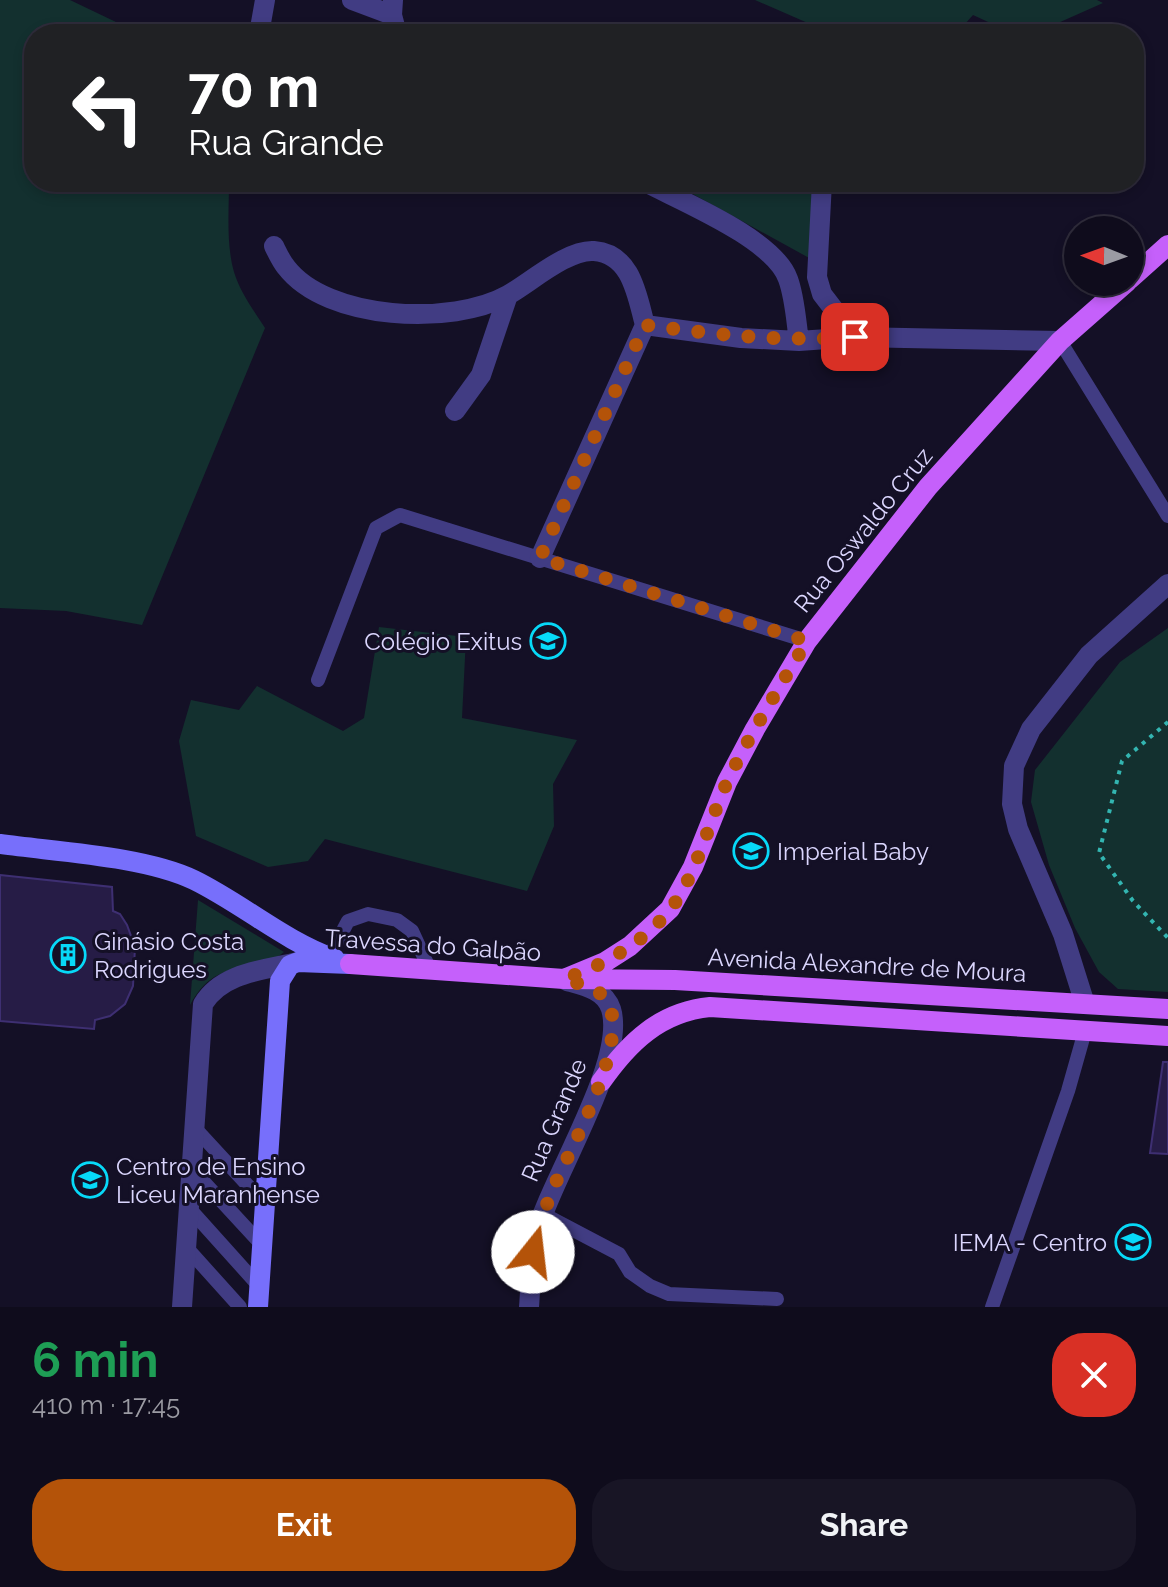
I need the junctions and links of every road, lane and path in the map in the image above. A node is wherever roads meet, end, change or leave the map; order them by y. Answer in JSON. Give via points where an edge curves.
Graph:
{"nodes":[{"id":1,"x":265,"y":0,"type":"edge"},
{"id":2,"x":352,"y":0,"type":"edge"},
{"id":3,"x":394,"y":16,"type":"edge"},
{"id":4,"x":261,"y":24,"type":"edge"},
{"id":5,"x":664,"y":192,"type":"edge"},
{"id":6,"x":821,"y":192,"type":"edge"},
{"id":7,"x":1168,"y":245,"type":"edge"},
{"id":8,"x":274,"y":246,"type":"dead end"},
{"id":9,"x":1144,"y":266,"type":"edge"},
{"id":10,"x":508,"y":295,"type":"junction"},
{"id":11,"x":1110,"y":296,"type":"edge"},
{"id":12,"x":645,"y":325,"type":"junction"},
{"id":13,"x":855,"y":337,"type":"junction"},
{"id":14,"x":799,"y":341,"type":"junction"},
{"id":15,"x":1060,"y":341,"type":"junction"},
{"id":16,"x":455,"y":411,"type":"dead end"},
{"id":17,"x":1168,"y":516,"type":"edge"},
{"id":18,"x":540,"y":558,"type":"junction"},
{"id":19,"x":1168,"y":584,"type":"edge"},
{"id":20,"x":807,"y":641,"type":"junction"},
{"id":21,"x":318,"y":680,"type":"dead end"},
{"id":22,"x":1168,"y":722,"type":"edge"},
{"id":23,"x":0,"y":844,"type":"edge"},
{"id":24,"x":1168,"y":938,"type":"edge"},
{"id":25,"x":329,"y":957,"type":"junction"},
{"id":26,"x":298,"y":962,"type":"junction"},
{"id":27,"x":350,"y":964,"type":"junction"},
{"id":28,"x":430,"y":970,"type":"junction"},
{"id":29,"x":564,"y":979,"type":"junction"},
{"id":30,"x":1085,"y":1004,"type":"junction"},
{"id":31,"x":1168,"y":1009,"type":"edge"},
{"id":32,"x":1085,"y":1031,"type":"junction"},
{"id":33,"x":1168,"y":1036,"type":"edge"},
{"id":34,"x":601,"y":1082,"type":"junction"},
{"id":35,"x":193,"y":1126,"type":"junction"},
{"id":36,"x":191,"y":1168,"type":"junction"},
{"id":37,"x":265,"y":1204,"type":"junction"},
{"id":38,"x":188,"y":1207,"type":"junction"},
{"id":39,"x":543,"y":1214,"type":"junction"},
{"id":40,"x":262,"y":1245,"type":"junction"},
{"id":41,"x":186,"y":1247,"type":"junction"},
{"id":42,"x":259,"y":1297,"type":"edge"},
{"id":43,"x":777,"y":1299,"type":"dead end"},
{"id":44,"x":182,"y":1307,"type":"edge"},
{"id":45,"x":240,"y":1307,"type":"edge"},
{"id":46,"x":529,"y":1307,"type":"edge"},
{"id":47,"x":992,"y":1307,"type":"edge"}],
"edges":[{"from":1,"to":4,"type":"street"},
{"from":2,"to":3,"type":"street"},
{"from":5,"to":14,"type":"street","via":[[752,238],[771,254],[788,277]]},
{"from":6,"to":13,"type":"street","via":[[817,277],[822,294]]},
{"from":7,"to":9,"type":"main road","name":"Rua Oswaldo Cruz"},
{"from":8,"to":10,"type":"street","via":[[286,268],[311,289],[380,312],[458,311]]},
{"from":10,"to":12,"type":"street","via":[[570,258],[596,251],[629,271]]},
{"from":10,"to":16,"type":"street","via":[[481,375]]},
{"from":11,"to":15,"type":"main road","name":"Rua Oswaldo Cruz"},
{"from":12,"to":14,"type":"street"},
{"from":12,"to":18,"type":"street"},
{"from":13,"to":14,"type":"street"},
{"from":13,"to":15,"type":"street"},
{"from":15,"to":17,"type":"lane"},
{"from":15,"to":20,"type":"main road","name":"Rua Oswaldo Cruz","via":[[928,487]]},
{"from":18,"to":20,"type":"lane"},
{"from":18,"to":21,"type":"lane","via":[[400,515],[376,528]]},
{"from":19,"to":30,"type":"street","via":[[1089,655],[1031,729],[1014,766],[1014,816],[1063,934]]},
{"from":20,"to":29,"type":"main road","name":"Rua Oswaldo Cruz","via":[[727,782],[683,890],[670,909],[630,946]]},
{"from":22,"to":24,"type":"path","via":[[1122,761],[1099,853]]},
{"from":23,"to":25,"type":"main road","via":[[145,864],[182,875]]},
{"from":25,"to":27,"type":"main road"},
{"from":25,"to":28,"type":"lane","via":[[348,921],[368,914],[397,920],[412,931]]},
{"from":26,"to":27,"type":"main road","name":"Travessa do Galpão"},
{"from":26,"to":35,"type":"street","via":[[229,980],[207,997],[201,1012]]},
{"from":26,"to":37,"type":"main road","via":[[286,969],[279,988]]},
{"from":27,"to":28,"type":"main road","name":"Travessa do Galpão"},
{"from":28,"to":29,"type":"main road","name":"Travessa do Galpão"},
{"from":29,"to":30,"type":"main road","name":"Avenida Alexandre de Moura","via":[[675,980]]},
{"from":29,"to":34,"type":"street","name":"Rua Grande","via":[[595,990],[611,1009],[611,1039]]},
{"from":30,"to":31,"type":"main road","name":"Avenida Alexandre de Moura"},
{"from":32,"to":33,"type":"main road","name":"Avenida Alexandre de Moura"},
{"from":32,"to":34,"type":"main road","name":"Avenida Alexandre de Moura","via":[[697,1008],[646,1031]]},
{"from":32,"to":47,"type":"lane"},
{"from":34,"to":39,"type":"street","name":"Rua Grande"},
{"from":35,"to":36,"type":"street"},
{"from":35,"to":37,"type":"lane"},
{"from":36,"to":38,"type":"street"},
{"from":36,"to":40,"type":"lane"},
{"from":37,"to":40,"type":"main road"},
{"from":38,"to":41,"type":"street"},
{"from":38,"to":42,"type":"lane"},
{"from":39,"to":43,"type":"lane","via":[[619,1254],[630,1272],[669,1294]]},
{"from":39,"to":46,"type":"street","name":"Rua Grande","via":[[533,1252]]},
{"from":40,"to":42,"type":"main road"},
{"from":41,"to":44,"type":"street"},
{"from":41,"to":45,"type":"lane"}]}
